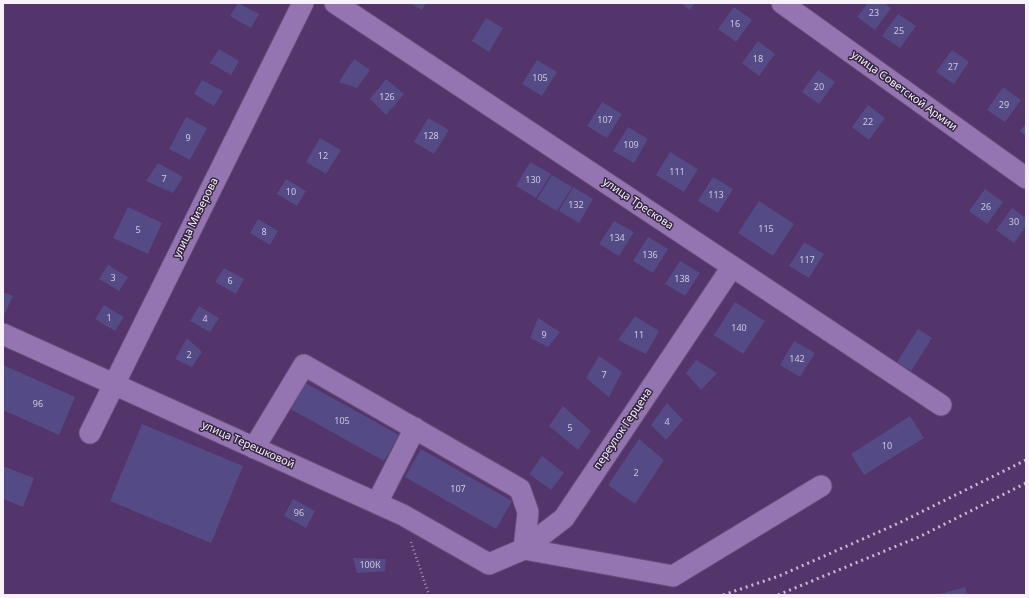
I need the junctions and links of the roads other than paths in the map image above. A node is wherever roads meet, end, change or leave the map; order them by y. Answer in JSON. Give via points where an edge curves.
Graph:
{"nodes":[{"id":1,"x":303,"y":3,"type":"edge"},
{"id":2,"x":335,"y":3,"type":"edge"},
{"id":3,"x":782,"y":3,"type":"edge"},
{"id":4,"x":1026,"y":178,"type":"edge"},
{"id":5,"x":732,"y":267,"type":"junction"},
{"id":6,"x":3,"y":334,"type":"edge"},
{"id":7,"x":114,"y":385,"type":"junction"},
{"id":8,"x":941,"y":405,"type":"dead end"},
{"id":9,"x":415,"y":428,"type":"junction"},
{"id":10,"x":90,"y":433,"type":"dead end"},
{"id":11,"x":254,"y":448,"type":"junction"},
{"id":12,"x":821,"y":486,"type":"dead end"},
{"id":13,"x":378,"y":503,"type":"junction"},
{"id":14,"x":524,"y":549,"type":"junction"},
{"id":15,"x":489,"y":564,"type":"joint"}],
"edges":[{"from":1,"to":7,"type":"street","name":"улица Мизерова"},
{"from":2,"to":5,"type":"street","name":"улица Трескова"},
{"from":3,"to":4,"type":"street","name":"улица Советской Армии"},
{"from":5,"to":8,"type":"street","name":"улица Трескова"},
{"from":5,"to":14,"type":"street","name":"переулок Герцена","via":[[564,518]]},
{"from":6,"to":7,"type":"street","name":"улица Терешковой"},
{"from":7,"to":10,"type":"street","name":"улица Мизерова"},
{"from":7,"to":11,"type":"street","name":"улица Терешковой"},
{"from":9,"to":11,"type":"street","via":[[304,365]]},
{"from":9,"to":13,"type":"street"},
{"from":9,"to":14,"type":"street","via":[[520,489],[528,512]]},
{"from":11,"to":13,"type":"street","name":"улица Терешковой"},
{"from":12,"to":14,"type":"street","via":[[673,576]]},
{"from":13,"to":15,"type":"street","name":"улица Терешковой"},
{"from":14,"to":15,"type":"street","name":"переулок Герцена"}]}
